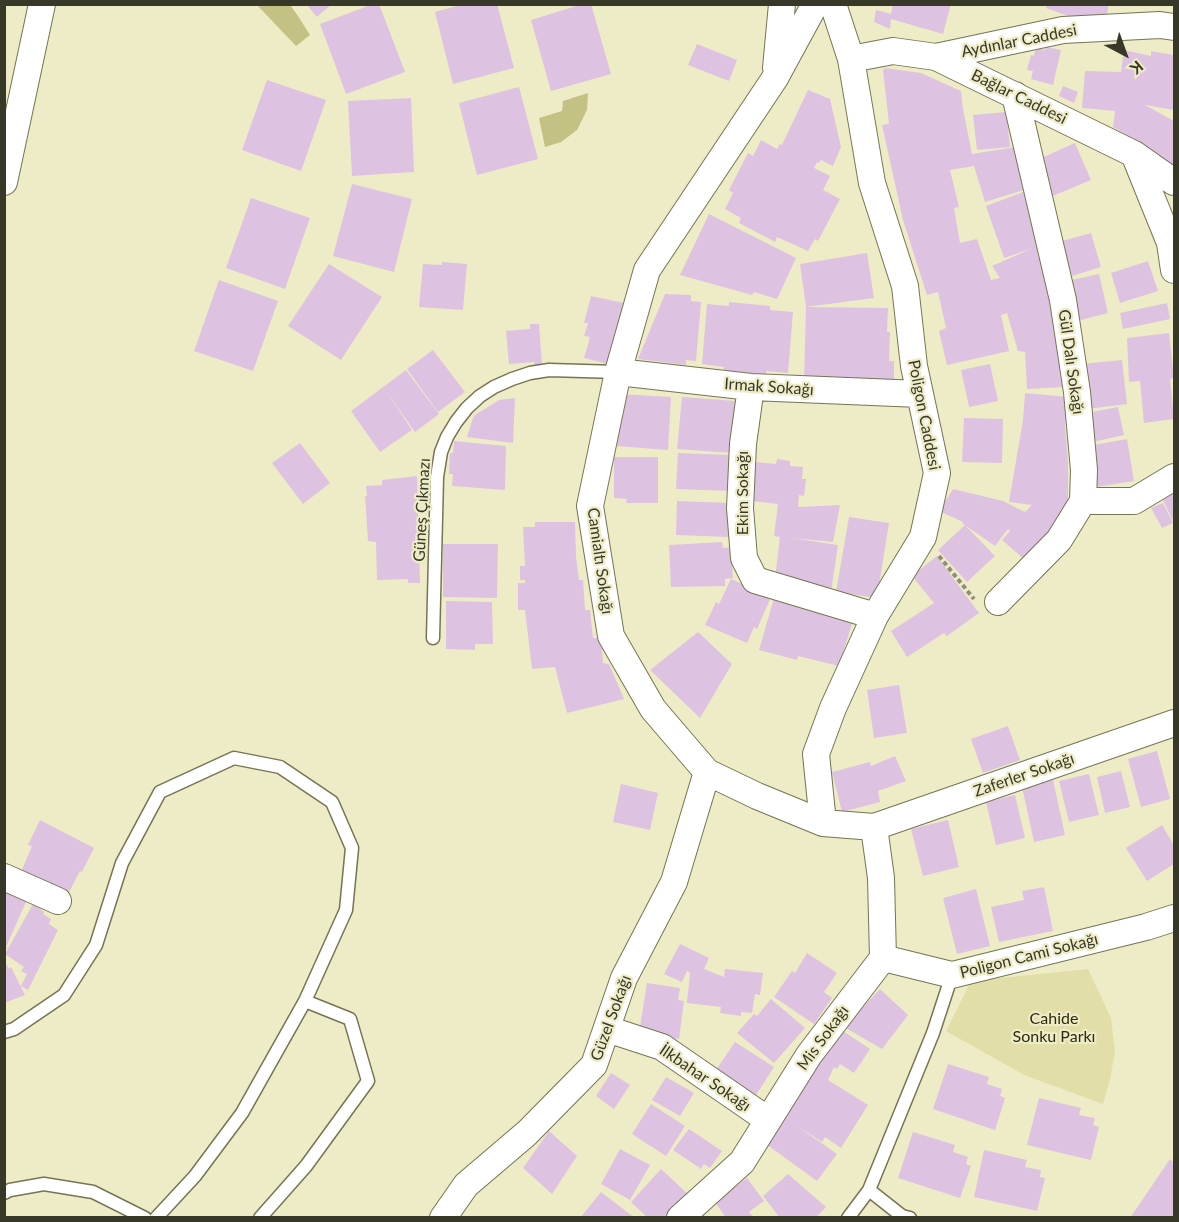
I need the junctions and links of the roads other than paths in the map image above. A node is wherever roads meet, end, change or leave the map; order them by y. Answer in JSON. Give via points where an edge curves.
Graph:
{"nodes":[{"id":1,"x":42,"y":4,"type":"edge"},
{"id":2,"x":782,"y":4,"type":"edge"},
{"id":3,"x":820,"y":5,"type":"edge"},
{"id":4,"x":1170,"y":22,"type":"edge"},
{"id":5,"x":936,"y":57,"type":"junction"},
{"id":6,"x":851,"y":59,"type":"junction"},
{"id":7,"x":775,"y":78,"type":"junction"},
{"id":8,"x":1015,"y":95,"type":"junction"},
{"id":9,"x":1134,"y":154,"type":"junction"},
{"id":10,"x":4,"y":182,"type":"edge"},
{"id":11,"x":1174,"y":183,"type":"edge"},
{"id":12,"x":1174,"y":270,"type":"edge"},
{"id":13,"x":618,"y":372,"type":"junction"},
{"id":14,"x":751,"y":387,"type":"junction"},
{"id":15,"x":920,"y":394,"type":"junction"},
{"id":16,"x":1174,"y":477,"type":"edge"},
{"id":17,"x":1083,"y":501,"type":"junction"},
{"id":18,"x":998,"y":602,"type":"road end"},
{"id":19,"x":875,"y":616,"type":"junction"},
{"id":20,"x":433,"y":638,"type":"dead end"},
{"id":21,"x":1174,"y":723,"type":"edge"},
{"id":22,"x":707,"y":772,"type":"junction"},
{"id":23,"x":823,"y":823,"type":"junction"},
{"id":24,"x":874,"y":827,"type":"junction"},
{"id":25,"x":4,"y":877,"type":"edge"},
{"id":26,"x":58,"y":901,"type":"dead end"},
{"id":27,"x":1174,"y":918,"type":"edge"},
{"id":28,"x":1174,"y":926,"type":"edge"},
{"id":29,"x":1146,"y":927,"type":"junction"},
{"id":30,"x":883,"y":958,"type":"junction"},
{"id":31,"x":952,"y":975,"type":"junction"},
{"id":32,"x":305,"y":1001,"type":"junction"},
{"id":33,"x":607,"y":1029,"type":"junction"},
{"id":34,"x":4,"y":1032,"type":"edge"},
{"id":35,"x":768,"y":1120,"type":"junction"},
{"id":36,"x":869,"y":1190,"type":"junction"},
{"id":37,"x":4,"y":1193,"type":"edge"},
{"id":38,"x":145,"y":1218,"type":"edge"},
{"id":39,"x":156,"y":1218,"type":"edge"},
{"id":40,"x":260,"y":1218,"type":"edge"},
{"id":41,"x":443,"y":1218,"type":"edge"},
{"id":42,"x":680,"y":1218,"type":"edge"},
{"id":43,"x":848,"y":1218,"type":"edge"},
{"id":44,"x":910,"y":1218,"type":"edge"}],
"edges":[{"from":1,"to":10,"type":"street"},
{"from":2,"to":7,"type":"street"},
{"from":3,"to":6,"type":"street","name":"Poligon Caddesi"},
{"from":3,"to":7,"type":"street","name":"Camialtı Sokağı"},
{"from":4,"to":5,"type":"street","name":"Aydınlar Caddesi","via":[[1063,30]]},
{"from":5,"to":6,"type":"street","name":"Bağlar Caddesi","via":[[893,51]]},
{"from":5,"to":8,"type":"street","name":"Bağlar Caddesi"},
{"from":6,"to":15,"type":"street","name":"Poligon Caddesi","via":[[872,183],[905,286]]},
{"from":7,"to":13,"type":"street","name":"Camialtı Sokağı","via":[[647,270]]},
{"from":8,"to":9,"type":"street","name":"Bağlar Caddesi"},
{"from":8,"to":17,"type":"street","name":"Gül Dalı Sokağı","via":[[1063,300],[1077,392]]},
{"from":9,"to":11,"type":"street","name":"Bağlar Caddesi"},
{"from":9,"to":12,"type":"street","via":[[1170,243]]},
{"from":13,"to":14,"type":"street","name":"Irmak Sokağı"},
{"from":13,"to":20,"type":"lane","name":"Güneş Çıkmazı","via":[[530,373],[480,396],[456,422],[444,444],[437,477]]},
{"from":13,"to":22,"type":"street","name":"Camialtı Sokağı","via":[[590,506],[611,636],[653,709]]},
{"from":14,"to":15,"type":"street","name":"Irmak Sokağı"},
{"from":14,"to":19,"type":"street","name":"Ekim Sokağı","via":[[740,508],[744,558],[755,580]]},
{"from":15,"to":19,"type":"street","name":"Poligon Caddesi","via":[[937,473],[923,537]]},
{"from":16,"to":17,"type":"street","via":[[1134,501]]},
{"from":17,"to":18,"type":"street","name":"Gül Dalı Sokağı","via":[[1059,540]]},
{"from":19,"to":23,"type":"street","name":"Poligon Caddesi","via":[[816,754]]},
{"from":21,"to":24,"type":"street","name":"Zaferler Sokağı"},
{"from":22,"to":23,"type":"street","name":"Camialtı Sokağı"},
{"from":22,"to":33,"type":"street","name":"Güzel Sokağı","via":[[674,882],[624,978]]},
{"from":23,"to":24,"type":"street","name":"Camialtı Sokağı"},
{"from":24,"to":30,"type":"street","via":[[881,878]]},
{"from":25,"to":26,"type":"street"},
{"from":27,"to":29,"type":"street","name":"Poligon Cami Sokağı"},
{"from":28,"to":29,"type":"street"},
{"from":29,"to":31,"type":"street","name":"Poligon Cami Sokağı"},
{"from":30,"to":31,"type":"street","name":"Poligon Cami Sokağı"},
{"from":30,"to":35,"type":"street","name":"Mis Sokağı","via":[[809,1055]]},
{"from":31,"to":36,"type":"lane","via":[[933,1033]]},
{"from":32,"to":34,"type":"lane","via":[[346,910],[352,848],[332,802],[280,767],[234,758],[160,792],[122,863],[96,945],[64,995]]},
{"from":32,"to":39,"type":"lane","via":[[242,1113],[195,1176]]},
{"from":32,"to":40,"type":"lane","via":[[350,1019],[368,1081],[306,1166]]},
{"from":33,"to":35,"type":"street","name":"İlkbahar Sokağı","via":[[662,1047]]},
{"from":33,"to":41,"type":"street","name":"Güzel Sokağı","via":[[594,1065],[527,1133],[466,1185]]},
{"from":35,"to":42,"type":"street","name":"Mis Sokağı","via":[[742,1162]]},
{"from":36,"to":43,"type":"lane"},
{"from":36,"to":44,"type":"lane"},
{"from":37,"to":38,"type":"lane","via":[[44,1184],[93,1192]]}]}
